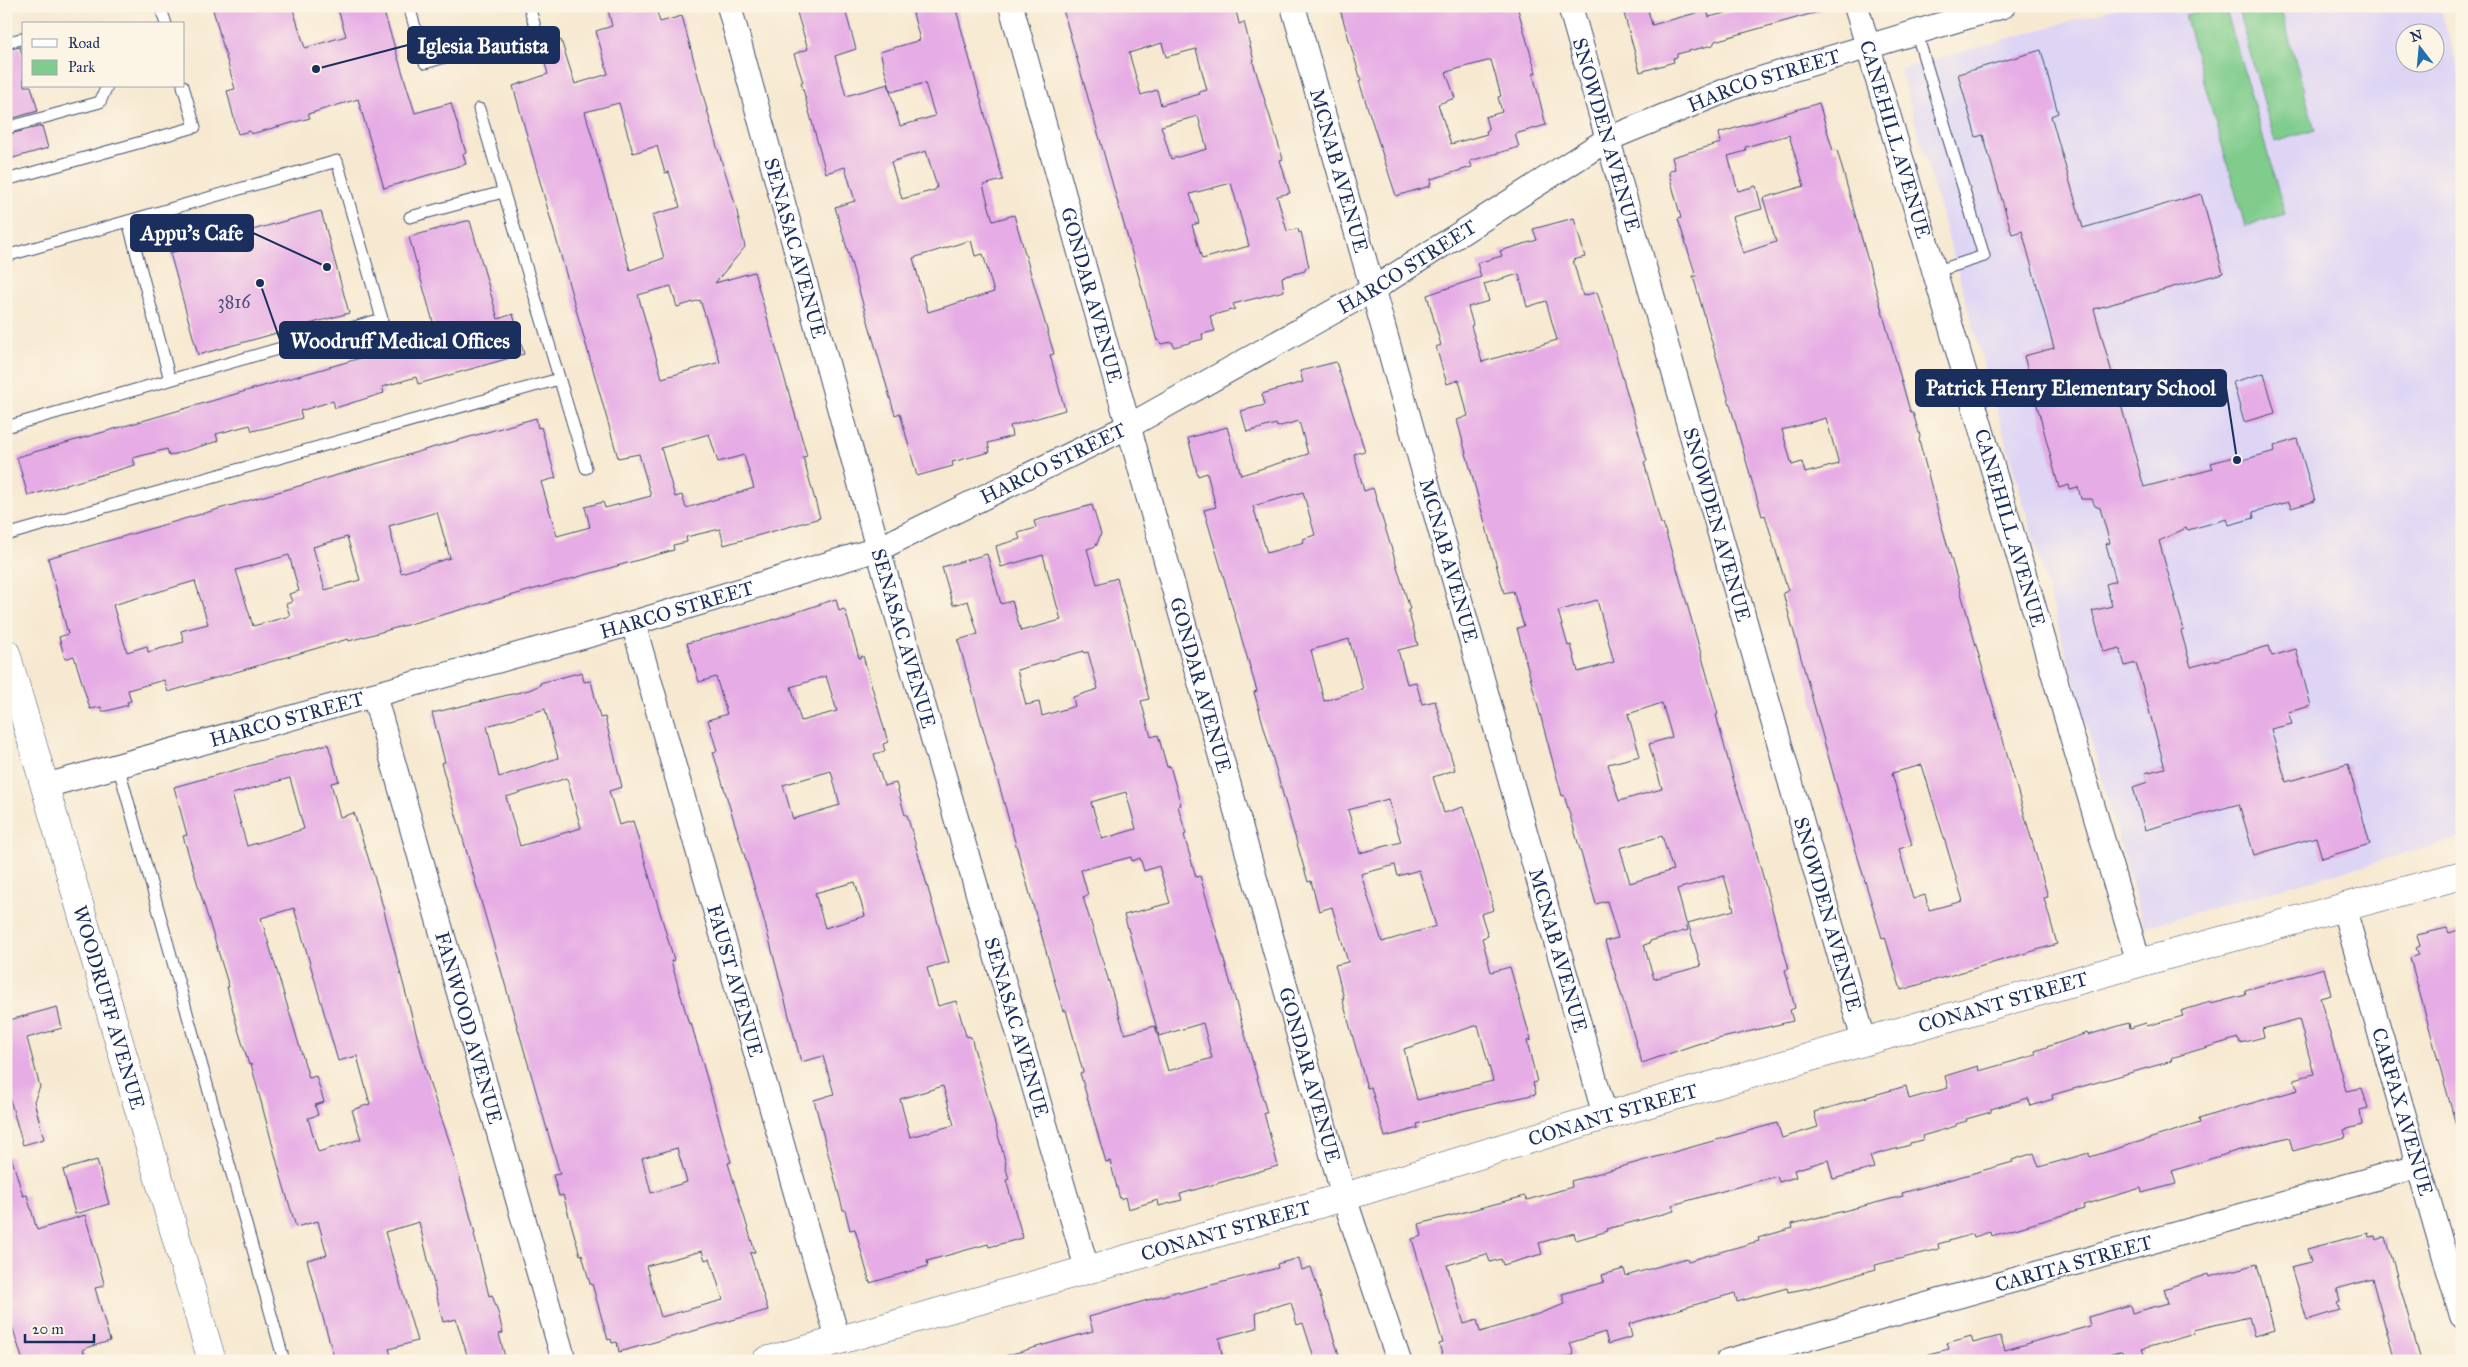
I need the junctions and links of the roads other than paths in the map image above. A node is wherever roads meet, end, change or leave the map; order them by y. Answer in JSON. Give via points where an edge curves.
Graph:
{"nodes":[{"id":1,"x":160,"y":6,"type":"edge"},
{"id":2,"x":409,"y":6,"type":"edge"},
{"id":3,"x":529,"y":6,"type":"edge"},
{"id":4,"x":729,"y":6,"type":"edge"},
{"id":5,"x":1010,"y":6,"type":"edge"},
{"id":6,"x":1292,"y":6,"type":"edge"},
{"id":7,"x":1570,"y":6,"type":"edge"},
{"id":8,"x":1856,"y":6,"type":"edge"},
{"id":9,"x":2003,"y":6,"type":"edge"},
{"id":10,"x":165,"y":22,"type":"edge"},
{"id":11,"x":1916,"y":31,"type":"junction"},
{"id":12,"x":22,"y":39,"type":"edge"},
{"id":13,"x":6,"y":43,"type":"edge"},
{"id":14,"x":1867,"y":45,"type":"junction"},
{"id":15,"x":106,"y":88,"type":"edge"},
{"id":16,"x":184,"y":88,"type":"edge"},
{"id":17,"x":479,"y":109,"type":"dead end"},
{"id":18,"x":6,"y":128,"type":"edge"},
{"id":19,"x":1608,"y":139,"type":"junction"},
{"id":20,"x":6,"y":180,"type":"edge"},
{"id":21,"x":503,"y":192,"type":"junction"},
{"id":22,"x":410,"y":217,"type":"dead end"},
{"id":23,"x":128,"y":221,"type":"junction"},
{"id":24,"x":6,"y":256,"type":"edge"},
{"id":25,"x":1934,"y":272,"type":"junction"},
{"id":26,"x":1372,"y":290,"type":"junction"},
{"id":27,"x":559,"y":379,"type":"junction"},
{"id":28,"x":170,"y":380,"type":"junction"},
{"id":29,"x":1129,"y":426,"type":"junction"},
{"id":30,"x":6,"y":427,"type":"edge"},
{"id":31,"x":586,"y":468,"type":"dead end"},
{"id":32,"x":6,"y":535,"type":"edge"},
{"id":33,"x":878,"y":549,"type":"junction"},
{"id":34,"x":633,"y":623,"type":"junction"},
{"id":35,"x":6,"y":653,"type":"edge"},
{"id":36,"x":374,"y":695,"type":"junction"},
{"id":37,"x":118,"y":765,"type":"junction"},
{"id":38,"x":45,"y":786,"type":"junction"},
{"id":39,"x":2462,"y":875,"type":"edge"},
{"id":40,"x":2344,"y":909,"type":"junction"},
{"id":41,"x":2139,"y":963,"type":"junction"},
{"id":42,"x":1864,"y":1041,"type":"junction"},
{"id":43,"x":1605,"y":1116,"type":"junction"},
{"id":44,"x":2418,"y":1166,"type":"junction"},
{"id":45,"x":1344,"y":1197,"type":"junction"},
{"id":46,"x":1087,"y":1268,"type":"junction"},
{"id":47,"x":2462,"y":1316,"type":"edge"},
{"id":48,"x":838,"y":1340,"type":"junction"},
{"id":49,"x":212,"y":1361,"type":"edge"},
{"id":50,"x":284,"y":1361,"type":"edge"},
{"id":51,"x":564,"y":1361,"type":"edge"},
{"id":52,"x":766,"y":1361,"type":"edge"},
{"id":53,"x":1399,"y":1361,"type":"edge"},
{"id":54,"x":1728,"y":1361,"type":"edge"}],
"edges":[{"from":1,"to":10,"type":"lane"},
{"from":2,"to":3,"type":"lane","via":[[425,63],[536,30]]},
{"from":4,"to":33,"type":"street","name":"SENASAC AVENUE"},
{"from":5,"to":29,"type":"street","name":"GONDAR AVENUE"},
{"from":6,"to":26,"type":"street","name":"MCNAB AVENUE"},
{"from":7,"to":19,"type":"street","name":"SNOWDEN AVENUE"},
{"from":8,"to":14,"type":"street","name":"CANEHILL AVENUE"},
{"from":9,"to":11,"type":"street","name":"HARCO STREET"},
{"from":11,"to":14,"type":"street","name":"HARCO STREET"},
{"from":11,"to":25,"type":"lane","via":[[1984,256]]},
{"from":12,"to":13,"type":"lane"},
{"from":14,"to":19,"type":"street","name":"HARCO STREET","via":[[1737,86]]},
{"from":14,"to":25,"type":"street","name":"CANEHILL AVENUE"},
{"from":15,"to":18,"type":"lane","via":[[100,102]]},
{"from":16,"to":20,"type":"lane","via":[[195,127]]},
{"from":17,"to":21,"type":"lane"},
{"from":19,"to":26,"type":"street","name":"HARCO STREET"},
{"from":19,"to":42,"type":"street","name":"SNOWDEN AVENUE"},
{"from":21,"to":22,"type":"lane"},
{"from":21,"to":27,"type":"lane"},
{"from":23,"to":24,"type":"lane"},
{"from":23,"to":28,"type":"lane"},
{"from":23,"to":28,"type":"lane","via":[[337,161],[382,319]]},
{"from":25,"to":41,"type":"street","name":"CANEHILL AVENUE"},
{"from":26,"to":29,"type":"street","name":"HARCO STREET"},
{"from":26,"to":43,"type":"street","name":"MCNAB AVENUE"},
{"from":27,"to":31,"type":"lane"},
{"from":27,"to":32,"type":"lane"},
{"from":28,"to":30,"type":"lane"},
{"from":29,"to":33,"type":"street","name":"HARCO STREET"},
{"from":29,"to":45,"type":"street","name":"GONDAR AVENUE"},
{"from":33,"to":34,"type":"street","name":"HARCO STREET"},
{"from":33,"to":46,"type":"street","name":"SENASAC AVENUE"},
{"from":34,"to":36,"type":"street","name":"HARCO STREET"},
{"from":34,"to":48,"type":"street","name":"FAUST AVENUE"},
{"from":35,"to":38,"type":"street","name":"WOODRUFF AVENUE"},
{"from":36,"to":37,"type":"street","name":"HARCO STREET"},
{"from":36,"to":51,"type":"street","name":"FANWOOD AVENUE"},
{"from":37,"to":38,"type":"street","name":"HARCO STREET"},
{"from":37,"to":50,"type":"lane"},
{"from":38,"to":49,"type":"street","name":"WOODRUFF AVENUE"},
{"from":39,"to":40,"type":"street","name":"CONANT STREET"},
{"from":40,"to":41,"type":"street","name":"CONANT STREET"},
{"from":40,"to":44,"type":"street","name":"CARFAX AVENUE"},
{"from":41,"to":42,"type":"street","name":"CONANT STREET"},
{"from":42,"to":43,"type":"street","name":"CONANT STREET"},
{"from":43,"to":45,"type":"street","name":"CONANT STREET"},
{"from":44,"to":47,"type":"street","name":"CARFAX AVENUE"},
{"from":44,"to":54,"type":"street","name":"CARITA STREET"},
{"from":45,"to":46,"type":"street","name":"CONANT STREET"},
{"from":45,"to":53,"type":"street","name":"GONDAR AVENUE"},
{"from":46,"to":48,"type":"street","name":"CONANT STREET"},
{"from":48,"to":52,"type":"street","name":"CONANT STREET"}]}
